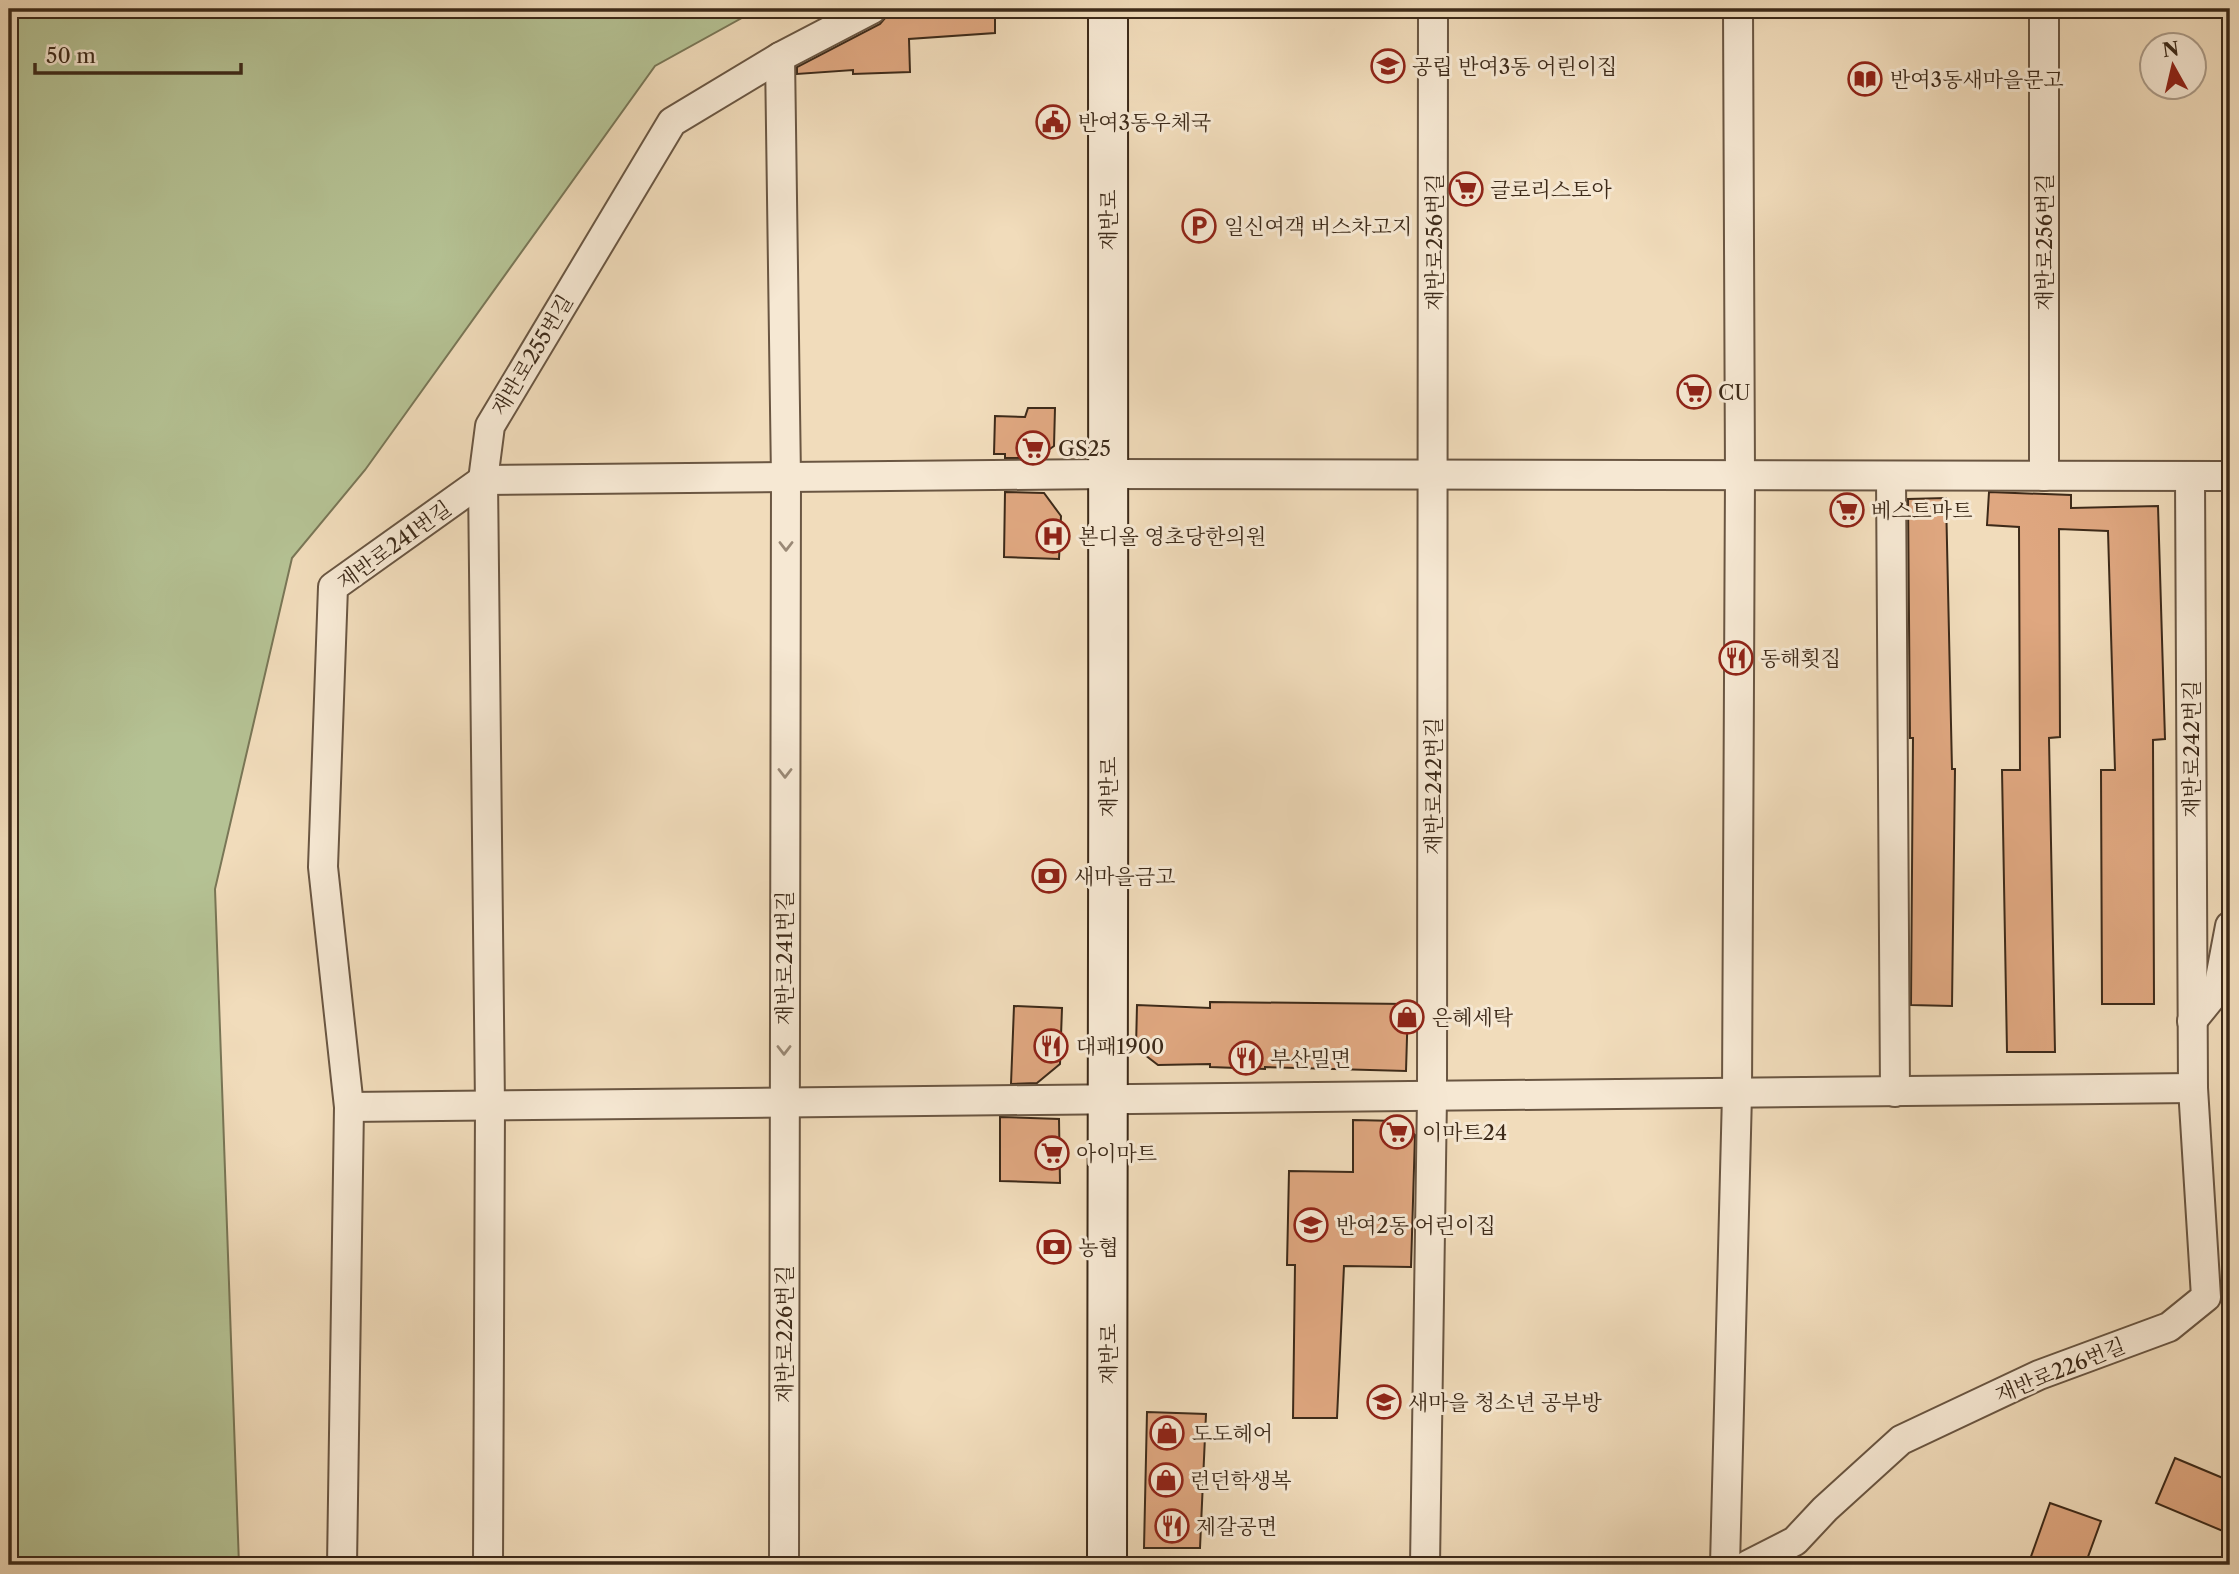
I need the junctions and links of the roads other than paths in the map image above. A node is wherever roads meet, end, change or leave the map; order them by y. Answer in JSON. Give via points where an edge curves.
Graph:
{"nodes":[{"id":1,"x":872,"y":9,"type":"edge"},
{"id":2,"x":1108,"y":9,"type":"edge"},
{"id":3,"x":1433,"y":9,"type":"edge"},
{"id":4,"x":1738,"y":9,"type":"edge"},
{"id":5,"x":2044,"y":9,"type":"edge"},
{"id":6,"x":780,"y":57,"type":"junction"},
{"id":7,"x":1107,"y":474,"type":"junction"},
{"id":8,"x":1434,"y":475,"type":"junction"},
{"id":9,"x":1740,"y":475,"type":"junction"},
{"id":10,"x":1891,"y":475,"type":"junction"},
{"id":11,"x":2044,"y":476,"type":"junction"},
{"id":12,"x":2190,"y":476,"type":"junction"},
{"id":13,"x":2230,"y":476,"type":"edge"},
{"id":14,"x":786,"y":478,"type":"junction"},
{"id":15,"x":483,"y":480,"type":"junction"},
{"id":16,"x":2230,"y":926,"type":"edge"},
{"id":17,"x":2192,"y":1021,"type":"junction"},
{"id":18,"x":2193,"y":1088,"type":"junction"},
{"id":19,"x":1895,"y":1092,"type":"junction"},
{"id":20,"x":1737,"y":1094,"type":"junction"},
{"id":21,"x":1432,"y":1097,"type":"junction"},
{"id":22,"x":1110,"y":1100,"type":"junction"},
{"id":23,"x":784,"y":1103,"type":"junction"},
{"id":24,"x":490,"y":1106,"type":"junction"},
{"id":25,"x":349,"y":1107,"type":"junction"},
{"id":26,"x":342,"y":1565,"type":"edge"},
{"id":27,"x":488,"y":1565,"type":"edge"},
{"id":28,"x":784,"y":1565,"type":"edge"},
{"id":29,"x":1107,"y":1565,"type":"edge"},
{"id":30,"x":1424,"y":1565,"type":"edge"},
{"id":31,"x":1726,"y":1565,"type":"edge"},
{"id":32,"x":1748,"y":1565,"type":"edge"}],
"edges":[{"from":1,"to":6,"type":"street","name":"재반로255번길"},
{"from":2,"to":7,"type":"main road","name":"재반로"},
{"from":3,"to":8,"type":"street","name":"재반로256번길"},
{"from":4,"to":9,"type":"street"},
{"from":5,"to":11,"type":"street","name":"재반로256번길"},
{"from":6,"to":14,"type":"street"},
{"from":6,"to":15,"type":"street","name":"재반로255번길","via":[[672,122],[490,426]]},
{"from":7,"to":8,"type":"street"},
{"from":7,"to":14,"type":"street"},
{"from":7,"to":22,"type":"main road","name":"재반로"},
{"from":8,"to":9,"type":"street"},
{"from":8,"to":21,"type":"street","name":"재반로242번길"},
{"from":9,"to":10,"type":"street"},
{"from":9,"to":20,"type":"street"},
{"from":10,"to":11,"type":"street"},
{"from":10,"to":19,"type":"street"},
{"from":11,"to":12,"type":"street"},
{"from":12,"to":13,"type":"street"},
{"from":12,"to":17,"type":"street","name":"재반로242번길"},
{"from":14,"to":15,"type":"street"},
{"from":14,"to":23,"type":"street","name":"재반로241번길","one_way":true},
{"from":15,"to":24,"type":"street","name":"재반로241번길"},
{"from":15,"to":25,"type":"street","name":"재반로241번길","via":[[333,587],[323,867]]},
{"from":16,"to":17,"type":"street","via":[[2218,989]]},
{"from":17,"to":18,"type":"street","name":"재반로242번길"},
{"from":18,"to":19,"type":"street"},
{"from":18,"to":32,"type":"street","name":"재반로226번길","via":[[2206,1297],[2169,1327],[2039,1375],[1900,1440],[1795,1541]]},
{"from":19,"to":20,"type":"street"},
{"from":20,"to":21,"type":"street"},
{"from":20,"to":31,"type":"street"},
{"from":21,"to":22,"type":"street"},
{"from":21,"to":30,"type":"street"},
{"from":22,"to":23,"type":"street"},
{"from":22,"to":29,"type":"main road","name":"재반로"},
{"from":23,"to":24,"type":"street"},
{"from":23,"to":28,"type":"street","name":"재반로226번길"},
{"from":24,"to":25,"type":"street"},
{"from":24,"to":27,"type":"street"},
{"from":25,"to":26,"type":"street"}]}
